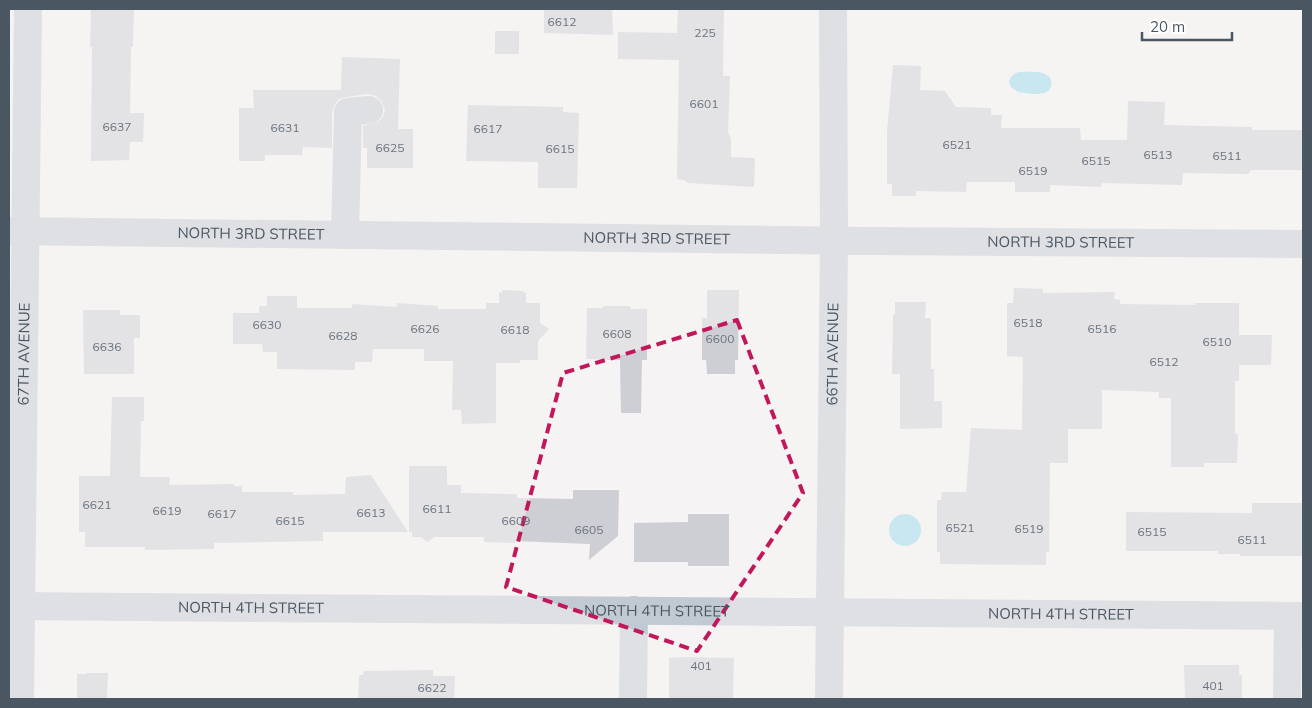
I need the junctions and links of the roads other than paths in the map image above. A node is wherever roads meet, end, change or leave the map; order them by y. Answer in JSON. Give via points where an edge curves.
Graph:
{"nodes":[{"id":1,"x":28,"y":9,"type":"edge"},
{"id":2,"x":833,"y":9,"type":"edge"},
{"id":3,"x":369,"y":110,"type":"dead end"},
{"id":4,"x":17,"y":231,"type":"edge"},
{"id":5,"x":345,"y":235,"type":"junction"},
{"id":6,"x":834,"y":241,"type":"junction"},
{"id":7,"x":1303,"y":244,"type":"edge"},
{"id":8,"x":15,"y":606,"type":"edge"},
{"id":9,"x":634,"y":610,"type":"junction"},
{"id":10,"x":830,"y":612,"type":"junction"},
{"id":11,"x":1295,"y":616,"type":"edge"},
{"id":12,"x":20,"y":699,"type":"edge"},
{"id":13,"x":633,"y":699,"type":"edge"},
{"id":14,"x":829,"y":699,"type":"edge"},
{"id":15,"x":1286,"y":699,"type":"edge"}],
"edges":[{"from":1,"to":4,"type":"street","name":"67TH AVENUE"},
{"from":2,"to":6,"type":"street","name":"66TH AVENUE"},
{"from":3,"to":5,"type":"street","via":[[348,112]]},
{"from":4,"to":5,"type":"street","name":"NORTH 3RD STREET"},
{"from":4,"to":8,"type":"street","name":"67TH AVENUE"},
{"from":5,"to":6,"type":"street","name":"NORTH 3RD STREET"},
{"from":6,"to":7,"type":"street","name":"NORTH 3RD STREET"},
{"from":6,"to":10,"type":"street","name":"66TH AVENUE"},
{"from":8,"to":9,"type":"street","name":"NORTH 4TH STREET"},
{"from":8,"to":12,"type":"street","name":"67TH AVENUE"},
{"from":9,"to":10,"type":"street","name":"NORTH 4TH STREET"},
{"from":9,"to":13,"type":"street"},
{"from":10,"to":11,"type":"street","name":"NORTH 4TH STREET"},
{"from":10,"to":14,"type":"street","name":"66TH AVENUE"},
{"from":11,"to":15,"type":"street"}]}
